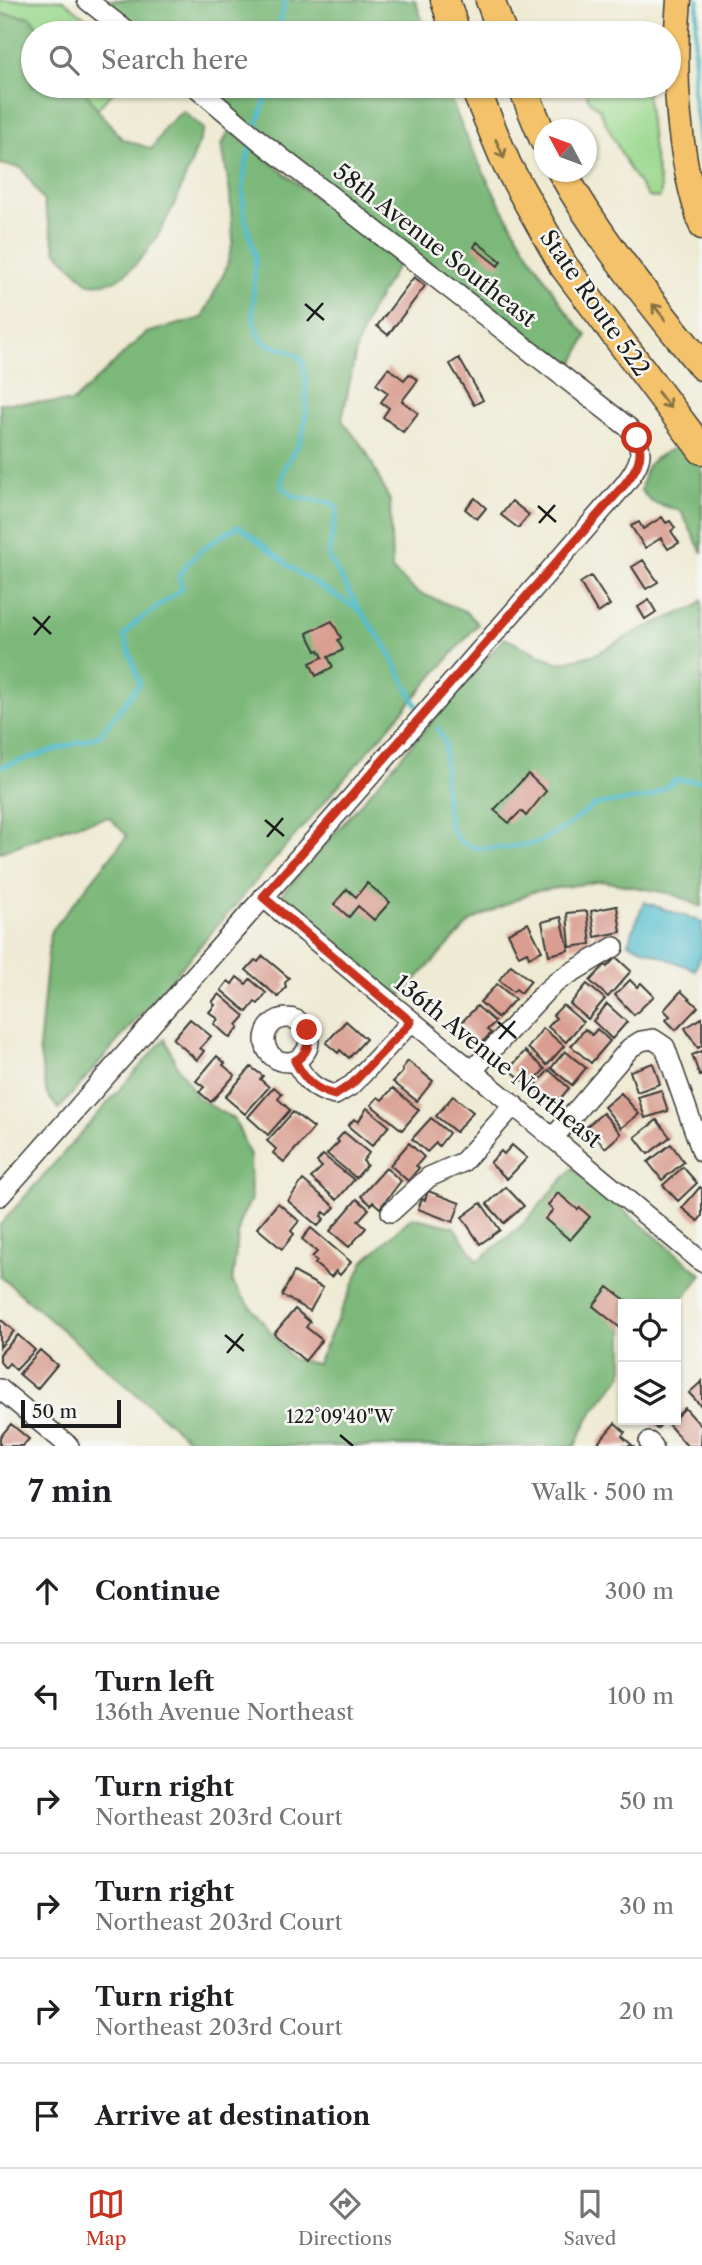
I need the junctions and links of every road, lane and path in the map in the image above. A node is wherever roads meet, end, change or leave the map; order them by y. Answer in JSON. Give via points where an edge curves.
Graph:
{"nodes":[{"id":1,"x":87,"y":0,"type":"edge"},
{"id":2,"x":445,"y":0,"type":"edge"},
{"id":3,"x":490,"y":0,"type":"edge"},
{"id":4,"x":679,"y":0,"type":"edge"},
{"id":5,"x":114,"y":21,"type":"edge"},
{"id":6,"x":452,"y":21,"type":"edge"},
{"id":7,"x":498,"y":21,"type":"edge"},
{"id":8,"x":678,"y":21,"type":"edge"},
{"id":9,"x":209,"y":98,"type":"edge"},
{"id":10,"x":479,"y":98,"type":"edge"},
{"id":11,"x":527,"y":98,"type":"edge"},
{"id":12,"x":677,"y":98,"type":"edge"},
{"id":13,"x":535,"y":119,"type":"edge"},
{"id":14,"x":568,"y":182,"type":"edge"},
{"id":15,"x":702,"y":228,"type":"edge"},
{"id":16,"x":702,"y":366,"type":"edge"},
{"id":17,"x":697,"y":444,"type":"edge"},
{"id":18,"x":263,"y":897,"type":"junction"},
{"id":19,"x":614,"y":947,"type":"dead end"},
{"id":20,"x":411,"y":1022,"type":"junction"},
{"id":21,"x":295,"y":1061,"type":"dead end"},
{"id":22,"x":472,"y":1071,"type":"junction"},
{"id":23,"x":514,"y":1105,"type":"junction"},
{"id":24,"x":554,"y":1138,"type":"junction"},
{"id":25,"x":702,"y":1152,"type":"edge"},
{"id":26,"x":0,"y":1196,"type":"edge"},
{"id":27,"x":391,"y":1212,"type":"dead end"},
{"id":28,"x":702,"y":1262,"type":"edge"},
{"id":29,"x":0,"y":1389,"type":"edge"},
{"id":30,"x":69,"y":1446,"type":"edge"}],
"edges":[{"from":1,"to":5,"type":"street"},
{"from":2,"to":6,"type":"highway"},
{"from":3,"to":7,"type":"highway"},
{"from":4,"to":8,"type":"main road"},
{"from":9,"to":18,"type":"street","name":"58th Avenue Southeast","via":[[617,418],[640,446],[640,460],[625,484]]},
{"from":10,"to":17,"type":"highway","name":"State Route 522","one_way":true,"via":[[507,165],[563,265]]},
{"from":11,"to":13,"type":"highway"},
{"from":12,"to":15,"type":"main road"},
{"from":16,"to":14,"type":"highway","one_way":true,"via":[[626,270]]},
{"from":18,"to":20,"type":"street","name":"136th Avenue Northeast"},
{"from":18,"to":26,"type":"street"},
{"from":19,"to":22,"type":"street","via":[[545,992]]},
{"from":20,"to":21,"type":"street","via":[[352,1084],[335,1095],[313,1087]]},
{"from":20,"to":22,"type":"street","name":"136th Avenue Northeast"},
{"from":22,"to":23,"type":"street","name":"136th Avenue Northeast"},
{"from":23,"to":24,"type":"street","name":"136th Avenue Northeast"},
{"from":23,"to":27,"type":"street","via":[[463,1162],[429,1177]]},
{"from":24,"to":25,"type":"street","via":[[631,1048],[653,1039],[665,1047]]},
{"from":24,"to":28,"type":"street","name":"136th Avenue Northeast"},
{"from":29,"to":30,"type":"street"}]}
